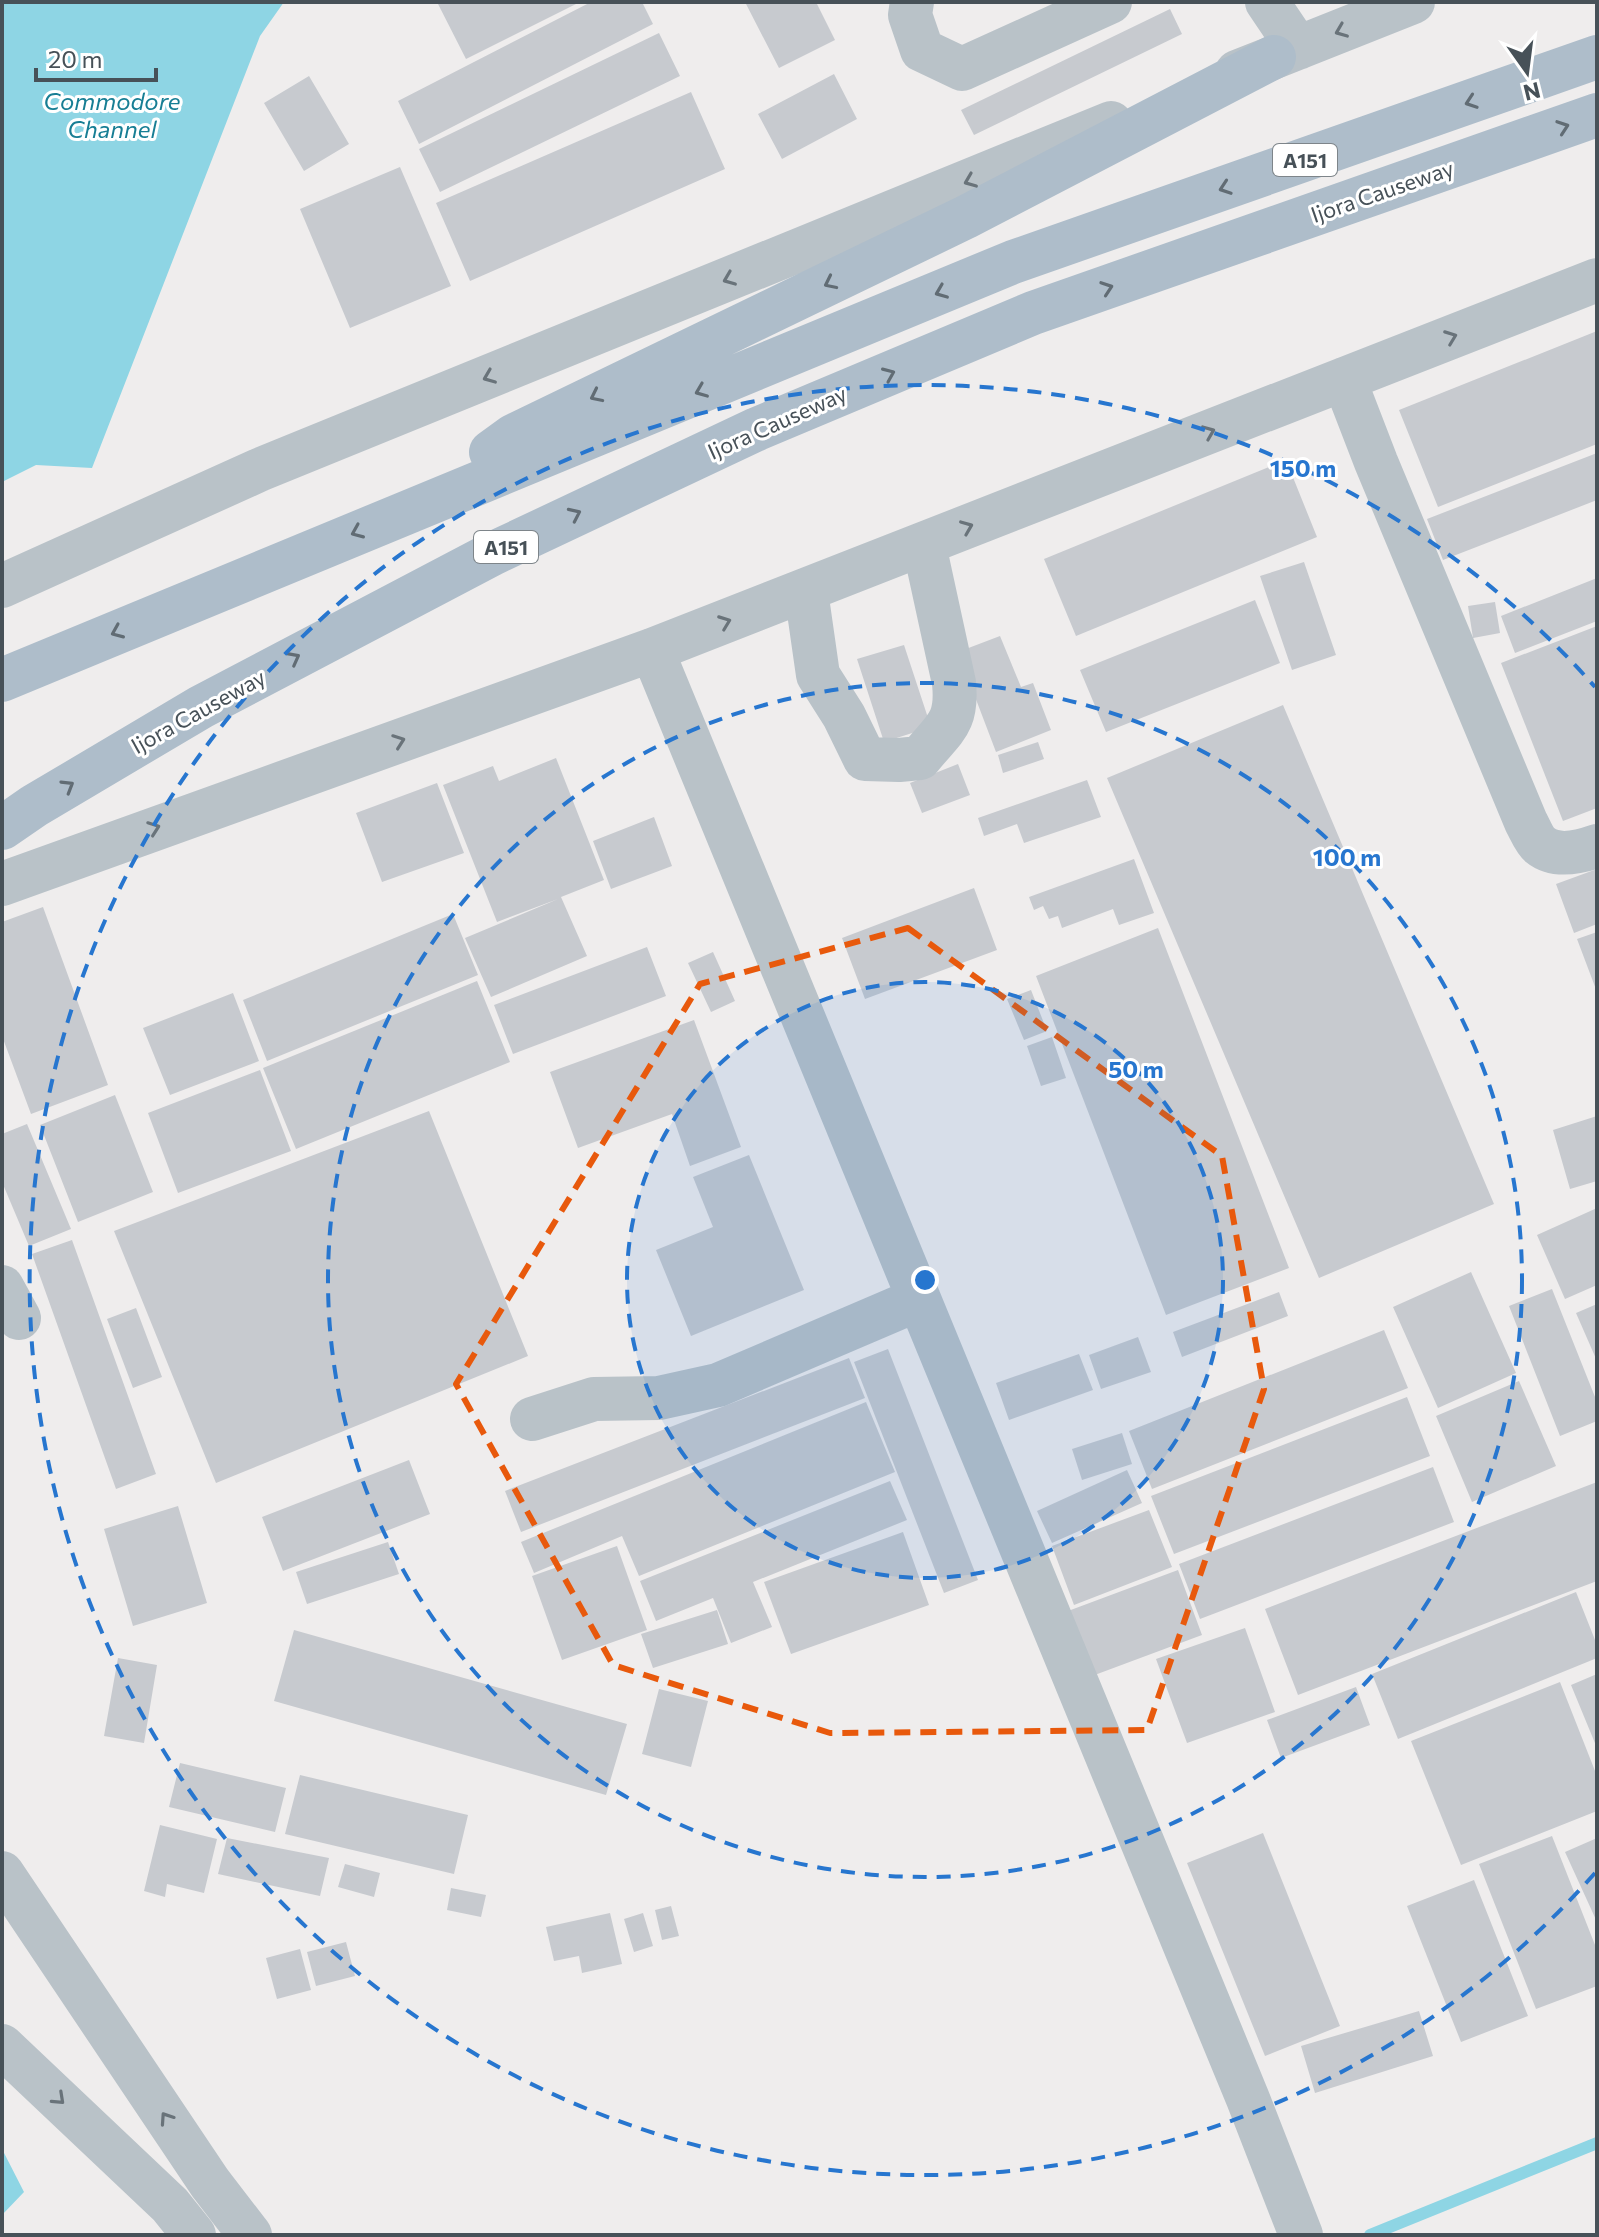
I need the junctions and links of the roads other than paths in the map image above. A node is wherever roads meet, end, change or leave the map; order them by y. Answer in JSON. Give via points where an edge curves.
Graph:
{"nodes":[{"id":1,"x":912,"y":2,"type":"edge"},
{"id":2,"x":1110,"y":2,"type":"edge"},
{"id":3,"x":1267,"y":2,"type":"edge"},
{"id":4,"x":1413,"y":2,"type":"edge"},
{"id":5,"x":1286,"y":52,"type":"junction"},
{"id":6,"x":1597,"y":57,"type":"edge"},
{"id":7,"x":1597,"y":115,"type":"edge"},
{"id":8,"x":1597,"y":280,"type":"edge"},
{"id":9,"x":1344,"y":379,"type":"junction"},
{"id":10,"x":409,"y":511,"type":"junction"},
{"id":11,"x":924,"y":545,"type":"junction"},
{"id":12,"x":2,"y":586,"type":"edge"},
{"id":13,"x":806,"y":591,"type":"junction"},
{"id":14,"x":652,"y":650,"type":"junction"},
{"id":15,"x":2,"y":680,"type":"edge"},
{"id":16,"x":2,"y":828,"type":"edge"},
{"id":17,"x":1597,"y":846,"type":"edge"},
{"id":18,"x":2,"y":884,"type":"edge"},
{"id":19,"x":919,"y":1299,"type":"junction"},
{"id":20,"x":532,"y":1419,"type":"dead end"},
{"id":21,"x":2,"y":1873,"type":"edge"},
{"id":22,"x":2,"y":2046,"type":"edge"},
{"id":23,"x":182,"y":2220,"type":"edge"},
{"id":24,"x":1300,"y":2230,"type":"edge"},
{"id":25,"x":250,"y":2235,"type":"edge"}],
"edges":[{"from":1,"to":2,"type":"street","via":[[910,15],[922,50],[962,69]]},
{"from":3,"to":5,"type":"street"},
{"from":4,"to":5,"type":"street","one_way":true},
{"from":5,"to":10,"type":"main road","one_way":true,"via":[[966,217],[513,436]]},
{"from":5,"to":12,"type":"street","one_way":true,"via":[[259,470]]},
{"from":6,"to":10,"type":"main road","number":"A151","one_way":true,"via":[[1013,262]]},
{"from":16,"to":7,"type":"main road","name":"Ijora Causeway","number":"A151","one_way":true,"via":[[201,707],[494,553],[757,429],[1033,313]]},
{"from":9,"to":8,"type":"street","one_way":true},
{"from":11,"to":9,"type":"street","one_way":true},
{"from":9,"to":17,"type":"street","via":[[1526,822],[1539,845],[1558,853]]},
{"from":10,"to":15,"type":"main road","number":"A151","one_way":true},
{"from":11,"to":13,"type":"street"},
{"from":11,"to":13,"type":"street","via":[[956,702],[952,720],[920,758],[865,759],[818,675]]},
{"from":14,"to":13,"type":"street","one_way":true},
{"from":18,"to":14,"type":"street","one_way":true},
{"from":14,"to":19,"type":"street"},
{"from":19,"to":20,"type":"street","via":[[718,1385],[659,1398],[594,1399]]},
{"from":19,"to":24,"type":"street"},
{"from":25,"to":21,"type":"street","one_way":true},
{"from":22,"to":23,"type":"street","one_way":true}]}
